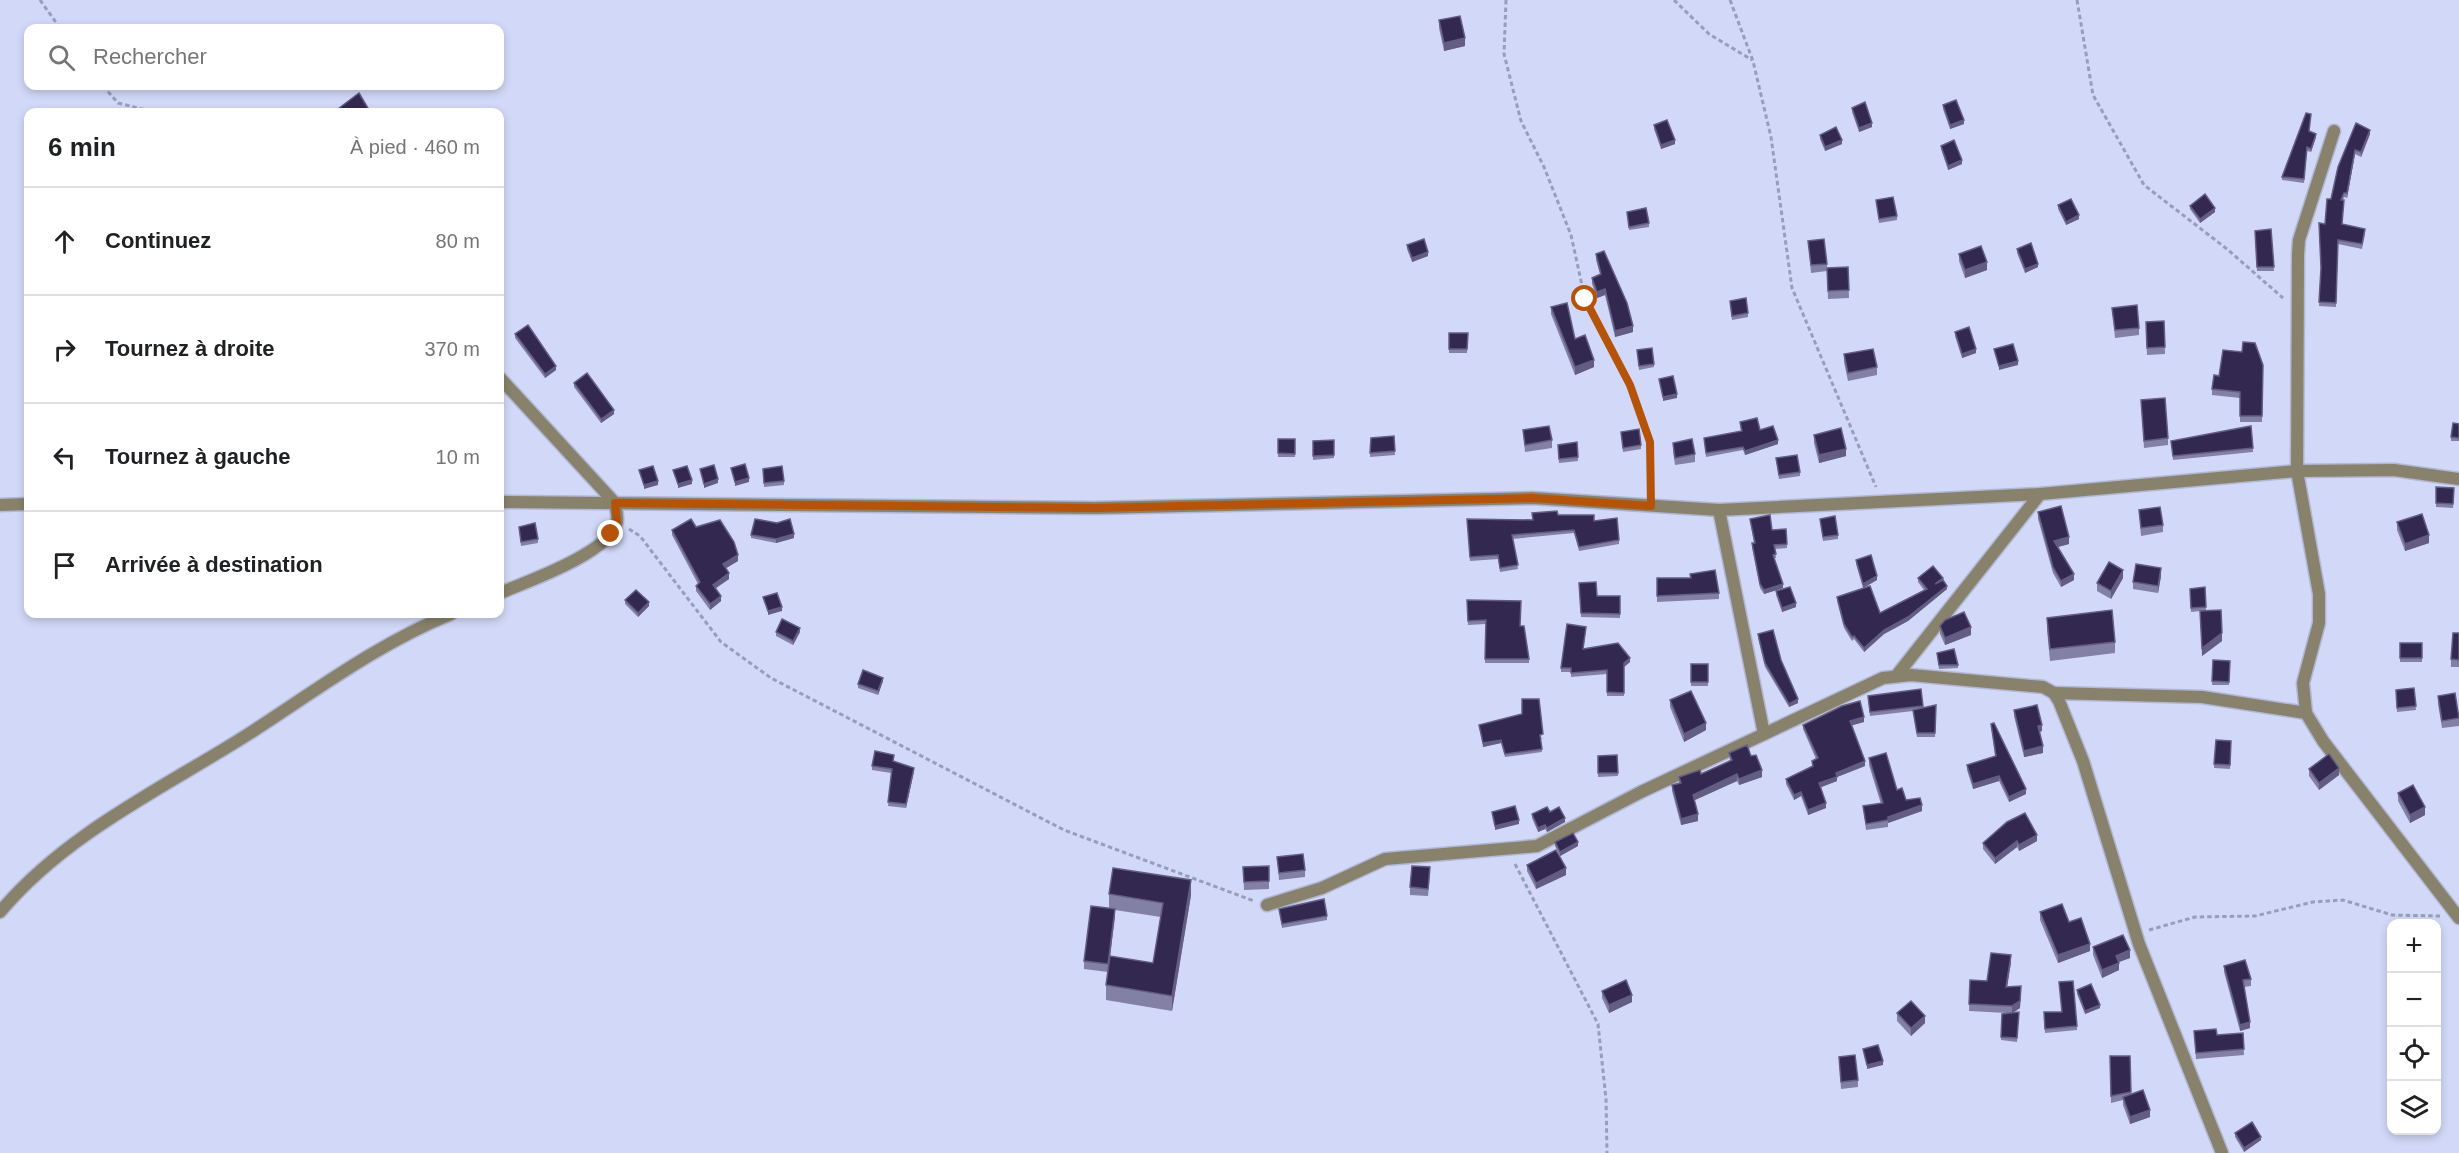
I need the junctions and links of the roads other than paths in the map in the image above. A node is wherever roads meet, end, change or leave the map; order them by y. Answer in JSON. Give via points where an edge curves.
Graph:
{"nodes":[{"id":1,"x":2334,"y":131,"type":"dead end"},
{"id":2,"x":504,"y":382,"type":"edge"},
{"id":3,"x":2297,"y":471,"type":"junction"},
{"id":4,"x":2459,"y":479,"type":"edge"},
{"id":5,"x":2040,"y":494,"type":"junction"},
{"id":6,"x":504,"y":502,"type":"edge"},
{"id":7,"x":615,"y":503,"type":"junction"},
{"id":8,"x":24,"y":504,"type":"edge"},
{"id":9,"x":0,"y":505,"type":"edge"},
{"id":10,"x":1719,"y":510,"type":"junction"},
{"id":11,"x":504,"y":591,"type":"edge"},
{"id":12,"x":443,"y":618,"type":"edge"},
{"id":13,"x":1897,"y":675,"type":"junction"},
{"id":14,"x":2054,"y":693,"type":"junction"},
{"id":15,"x":2306,"y":713,"type":"junction"},
{"id":16,"x":1764,"y":734,"type":"junction"},
{"id":17,"x":1267,"y":905,"type":"road end"},
{"id":18,"x":0,"y":912,"type":"edge"},
{"id":19,"x":2458,"y":915,"type":"edge"},
{"id":20,"x":2222,"y":1153,"type":"edge"}],
"edges":[{"from":1,"to":3,"type":"street","via":[[2299,240]]},
{"from":2,"to":7,"type":"street"},
{"from":3,"to":4,"type":"street","via":[[2394,470]]},
{"from":3,"to":5,"type":"street"},
{"from":3,"to":15,"type":"street","via":[[2319,594],[2319,623],[2303,683]]},
{"from":5,"to":10,"type":"street"},
{"from":5,"to":13,"type":"street"},
{"from":6,"to":7,"type":"street"},
{"from":7,"to":10,"type":"street","via":[[1095,508],[1532,498]]},
{"from":7,"to":11,"type":"street","via":[[617,522],[611,534],[569,565]]},
{"from":8,"to":9,"type":"street"},
{"from":10,"to":16,"type":"street"},
{"from":12,"to":18,"type":"street","via":[[336,674],[250,733],[108,820],[18,890]]},
{"from":13,"to":14,"type":"street","via":[[2043,687]]},
{"from":13,"to":16,"type":"street"},
{"from":14,"to":15,"type":"street","via":[[2202,697]]},
{"from":14,"to":20,"type":"street","via":[[2083,761],[2136,933]]},
{"from":15,"to":19,"type":"street","via":[[2323,741]]},
{"from":16,"to":17,"type":"street","via":[[1537,846],[1385,859],[1323,888]]}]}
